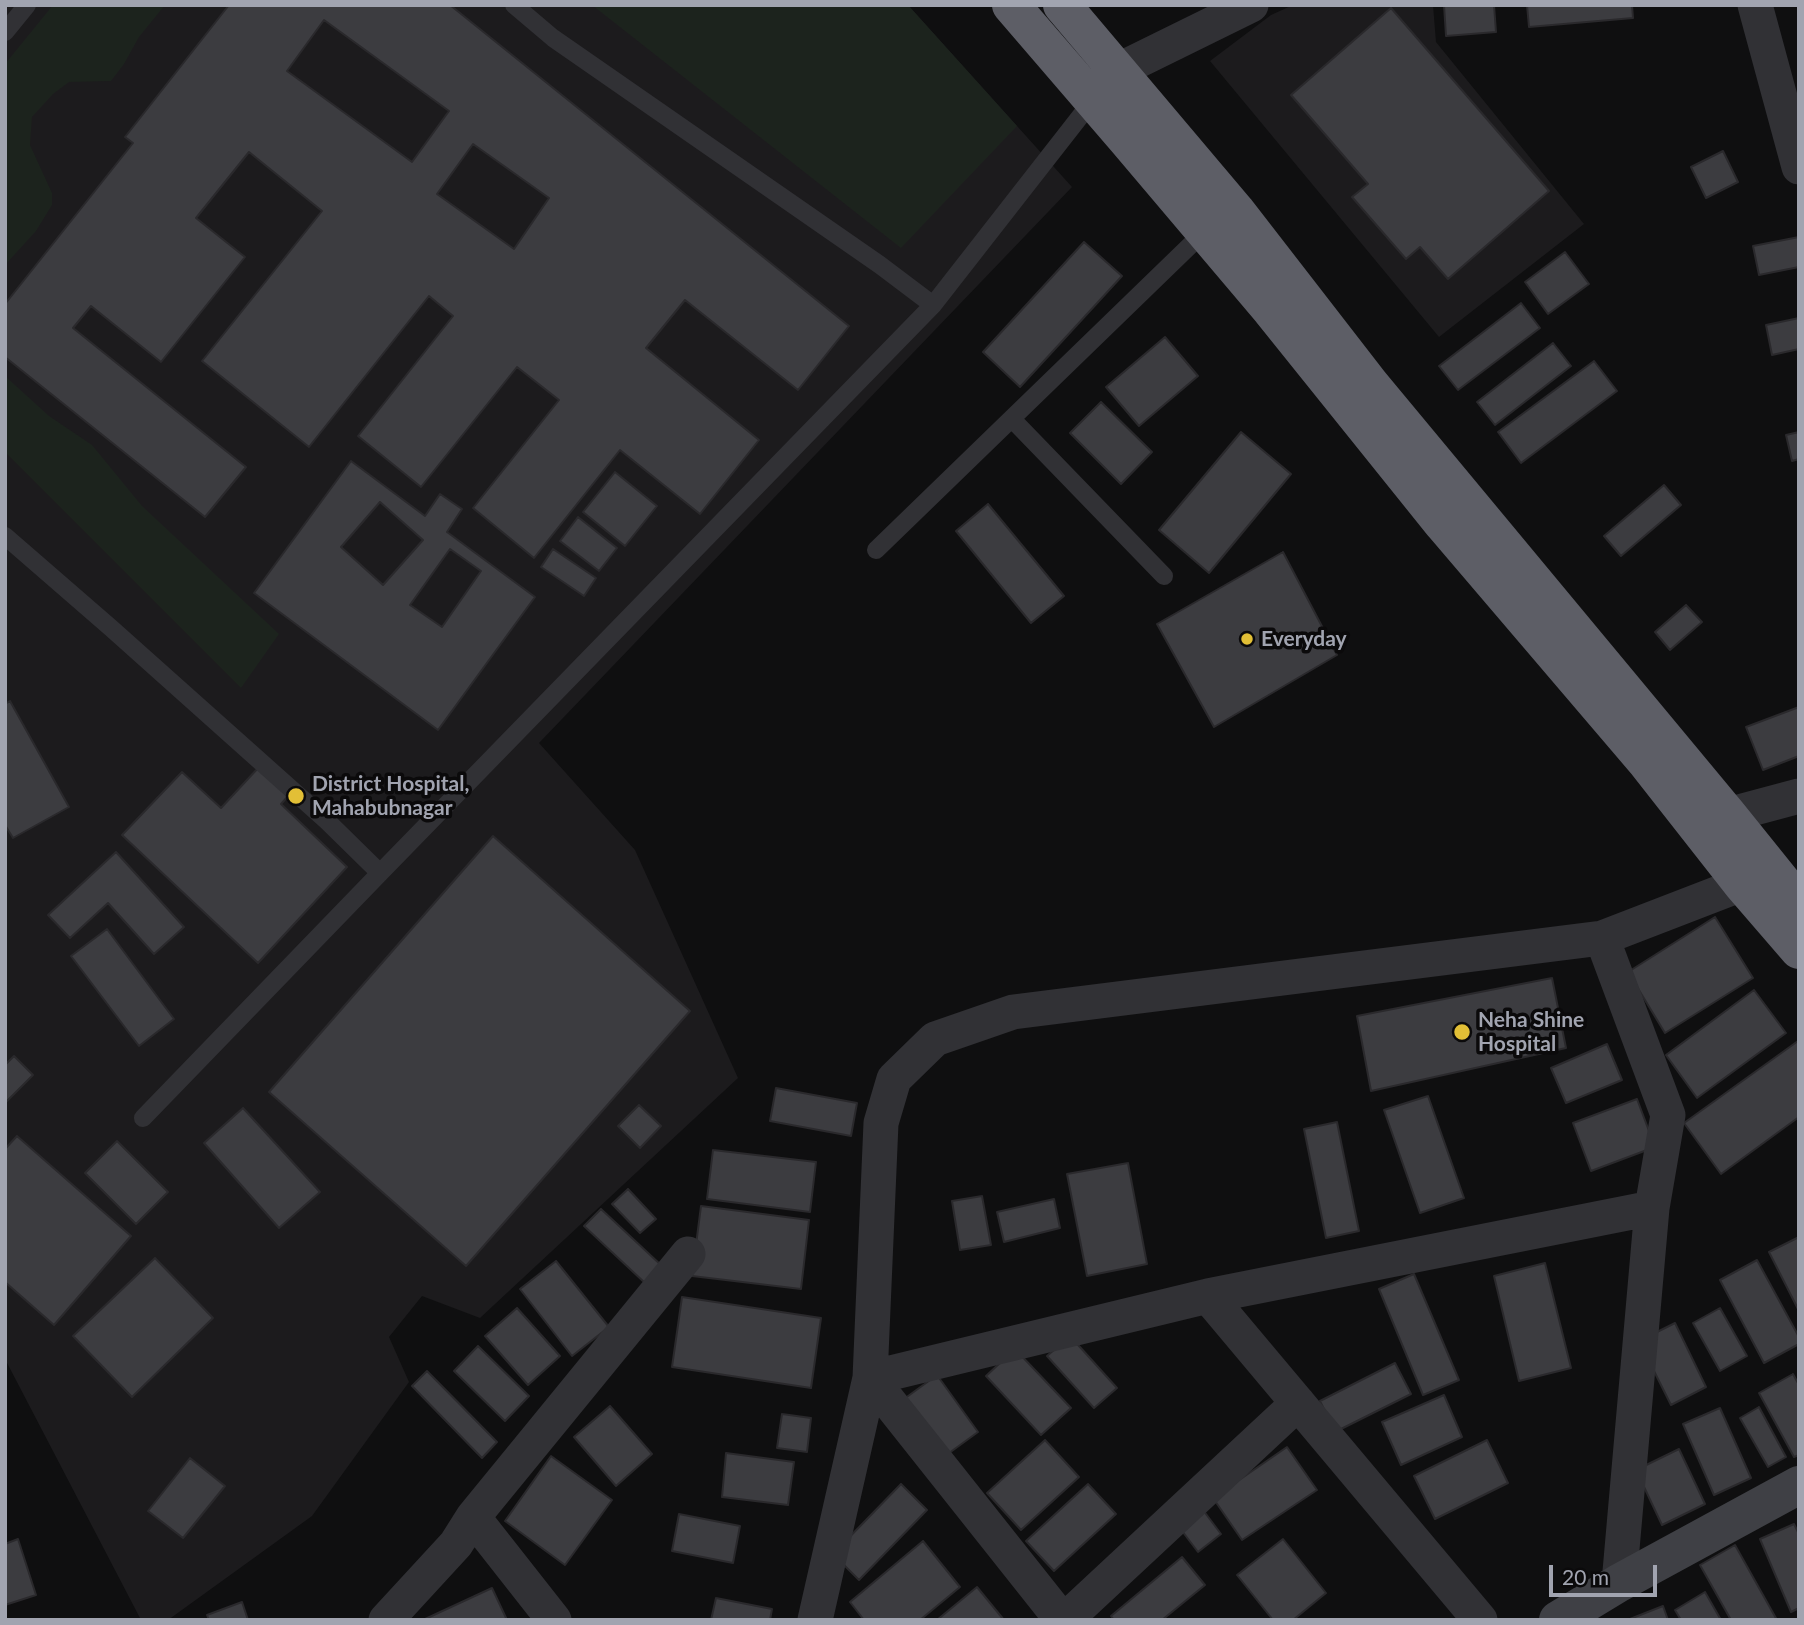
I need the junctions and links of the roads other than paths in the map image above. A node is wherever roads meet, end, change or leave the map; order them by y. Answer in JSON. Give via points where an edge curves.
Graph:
{"nodes":[{"id":1,"x":27,"y":5,"type":"edge"},
{"id":2,"x":514,"y":5,"type":"edge"},
{"id":3,"x":1011,"y":5,"type":"edge"},
{"id":4,"x":1062,"y":5,"type":"edge"},
{"id":5,"x":1251,"y":5,"type":"edge"},
{"id":6,"x":1755,"y":5,"type":"edge"},
{"id":7,"x":5,"y":32,"type":"edge"},
{"id":8,"x":1119,"y":71,"type":"junction"},
{"id":9,"x":1093,"y":100,"type":"junction"},
{"id":10,"x":1799,"y":167,"type":"edge"},
{"id":11,"x":1205,"y":231,"type":"junction"},
{"id":12,"x":933,"y":305,"type":"junction"},
{"id":13,"x":1325,"y":352,"type":"junction"},
{"id":14,"x":1012,"y":419,"type":"junction"},
{"id":15,"x":5,"y":536,"type":"edge"},
{"id":16,"x":876,"y":550,"type":"dead end"},
{"id":17,"x":1164,"y":576,"type":"dead end"},
{"id":18,"x":1799,"y":796,"type":"edge"},
{"id":19,"x":1728,"y":815,"type":"junction"},
{"id":20,"x":380,"y":873,"type":"junction"},
{"id":21,"x":1742,"y":884,"type":"junction"},
{"id":22,"x":1799,"y":903,"type":"edge"},
{"id":23,"x":1602,"y":938,"type":"junction"},
{"id":24,"x":1799,"y":950,"type":"edge"},
{"id":25,"x":143,"y":1118,"type":"dead end"},
{"id":26,"x":1652,"y":1208,"type":"junction"},
{"id":27,"x":688,"y":1254,"type":"dead end"},
{"id":28,"x":1208,"y":1296,"type":"junction"},
{"id":29,"x":870,"y":1378,"type":"junction"},
{"id":30,"x":1297,"y":1403,"type":"junction"},
{"id":31,"x":1799,"y":1485,"type":"edge"},
{"id":32,"x":473,"y":1517,"type":"junction"},
{"id":33,"x":1619,"y":1583,"type":"junction"},
{"id":34,"x":386,"y":1620,"type":"edge"},
{"id":35,"x":554,"y":1620,"type":"edge"},
{"id":36,"x":815,"y":1620,"type":"edge"},
{"id":37,"x":1064,"y":1620,"type":"edge"},
{"id":38,"x":1480,"y":1620,"type":"edge"},
{"id":39,"x":1558,"y":1620,"type":"edge"}],
"edges":[{"from":1,"to":7,"type":"lane"},
{"from":2,"to":12,"type":"lane","via":[[553,38]]},
{"from":3,"to":9,"type":"highway"},
{"from":4,"to":8,"type":"highway"},
{"from":5,"to":8,"type":"street"},
{"from":6,"to":10,"type":"street"},
{"from":8,"to":13,"type":"highway","via":[[1236,211]]},
{"from":9,"to":11,"type":"highway"},
{"from":9,"to":12,"type":"lane"},
{"from":11,"to":13,"type":"highway"},
{"from":11,"to":14,"type":"lane"},
{"from":12,"to":20,"type":"lane"},
{"from":13,"to":19,"type":"highway","via":[[1370,384]]},
{"from":13,"to":21,"type":"highway","via":[[1443,524],[1647,763]]},
{"from":14,"to":16,"type":"lane"},
{"from":14,"to":17,"type":"lane"},
{"from":15,"to":20,"type":"lane","via":[[317,811]]},
{"from":18,"to":19,"type":"street"},
{"from":19,"to":22,"type":"highway"},
{"from":20,"to":25,"type":"lane"},
{"from":21,"to":23,"type":"street"},
{"from":21,"to":24,"type":"highway"},
{"from":23,"to":26,"type":"street","via":[[1668,1115]]},
{"from":23,"to":29,"type":"street","via":[[1013,1012],[935,1038],[894,1079],[881,1123]]},
{"from":26,"to":28,"type":"street"},
{"from":26,"to":33,"type":"street"},
{"from":27,"to":32,"type":"street"},
{"from":28,"to":29,"type":"street"},
{"from":28,"to":30,"type":"street"},
{"from":29,"to":36,"type":"street"},
{"from":29,"to":37,"type":"street"},
{"from":30,"to":37,"type":"street"},
{"from":30,"to":38,"type":"street"},
{"from":31,"to":33,"type":"street"},
{"from":32,"to":34,"type":"street","via":[[456,1544]]},
{"from":32,"to":35,"type":"street"},
{"from":33,"to":39,"type":"street"}]}
